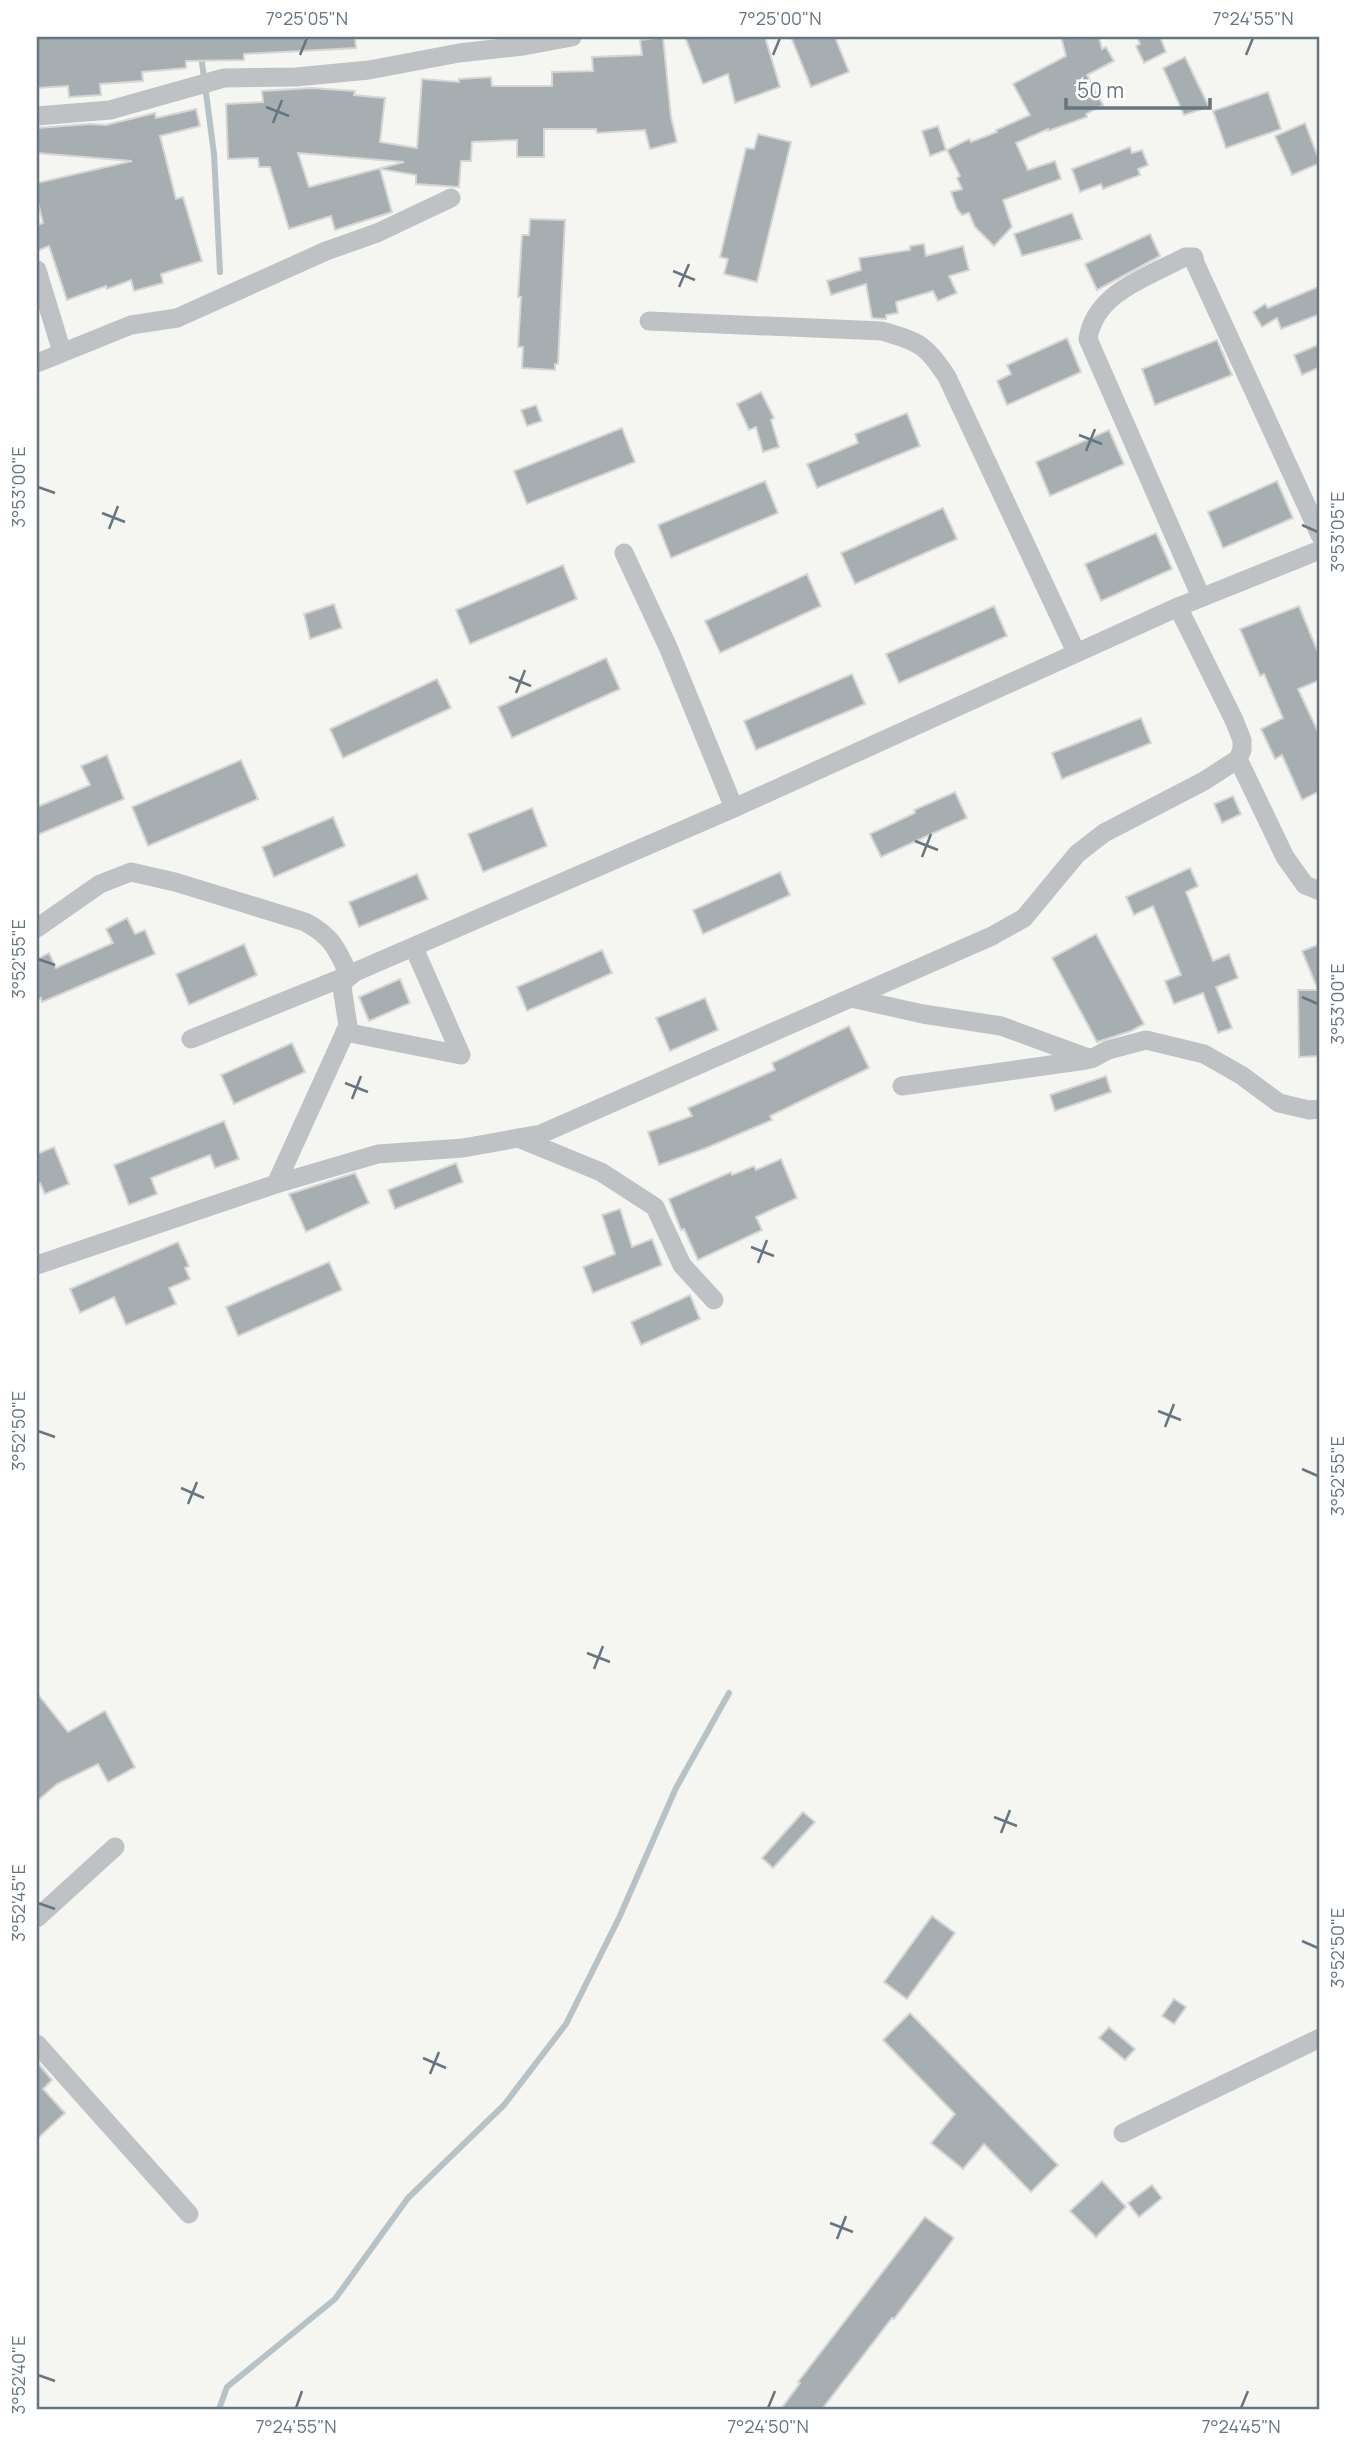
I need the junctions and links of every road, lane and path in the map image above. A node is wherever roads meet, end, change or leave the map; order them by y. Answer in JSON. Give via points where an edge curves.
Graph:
{"nodes":[{"id":1,"x":572,"y":37,"type":"edge"},
{"id":2,"x":458,"y":45,"type":"edge"},
{"id":3,"x":37,"y":116,"type":"edge"},
{"id":4,"x":451,"y":198,"type":"dead end"},
{"id":5,"x":37,"y":270,"type":"edge"},
{"id":6,"x":649,"y":321,"type":"dead end"},
{"id":7,"x":62,"y":352,"type":"junction"},
{"id":8,"x":37,"y":363,"type":"edge"},
{"id":9,"x":1320,"y":536,"type":"edge"},
{"id":10,"x":1320,"y":550,"type":"edge"},
{"id":11,"x":624,"y":553,"type":"dead end"},
{"id":12,"x":1201,"y":597,"type":"junction"},
{"id":13,"x":1178,"y":607,"type":"junction"},
{"id":14,"x":1076,"y":652,"type":"junction"},
{"id":15,"x":1238,"y":759,"type":"junction"},
{"id":16,"x":734,"y":808,"type":"junction"},
{"id":17,"x":1320,"y":891,"type":"edge"},
{"id":18,"x":37,"y":928,"type":"edge"},
{"id":19,"x":414,"y":948,"type":"junction"},
{"id":20,"x":349,"y":975,"type":"junction"},
{"id":21,"x":851,"y":998,"type":"junction"},
{"id":22,"x":345,"y":1032,"type":"junction"},
{"id":23,"x":191,"y":1039,"type":"dead end"},
{"id":24,"x":1091,"y":1059,"type":"junction"},
{"id":25,"x":902,"y":1086,"type":"dead end"},
{"id":26,"x":1320,"y":1109,"type":"edge"},
{"id":27,"x":518,"y":1138,"type":"junction"},
{"id":28,"x":276,"y":1184,"type":"junction"},
{"id":29,"x":37,"y":1265,"type":"edge"},
{"id":30,"x":714,"y":1300,"type":"dead end"},
{"id":31,"x":115,"y":1847,"type":"dead end"},
{"id":32,"x":37,"y":1918,"type":"edge"},
{"id":33,"x":1320,"y":2038,"type":"edge"},
{"id":34,"x":37,"y":2044,"type":"edge"},
{"id":35,"x":1123,"y":2133,"type":"dead end"},
{"id":36,"x":189,"y":2214,"type":"dead end"}],
"edges":[{"from":1,"to":2,"type":"street","via":[[523,46]]},
{"from":2,"to":3,"type":"street","via":[[369,70],[224,78],[110,110]]},
{"from":4,"to":7,"type":"street","via":[[177,318],[131,325]]},
{"from":5,"to":7,"type":"street"},
{"from":6,"to":14,"type":"street","via":[[882,331],[931,352],[947,377]]},
{"from":7,"to":8,"type":"street"},
{"from":9,"to":12,"type":"street","via":[[1194,257],[1185,257],[1106,302],[1090,326],[1088,339]]},
{"from":10,"to":12,"type":"street"},
{"from":11,"to":16,"type":"street"},
{"from":12,"to":13,"type":"street"},
{"from":13,"to":14,"type":"street"},
{"from":13,"to":15,"type":"street","via":[[1234,720],[1241,740]]},
{"from":14,"to":16,"type":"street"},
{"from":15,"to":17,"type":"street","via":[[1285,857],[1305,885]]},
{"from":15,"to":21,"type":"street","via":[[1104,833],[1077,854],[1024,918]]},
{"from":16,"to":19,"type":"street"},
{"from":18,"to":20,"type":"street","via":[[100,884],[131,872],[306,922],[334,943]]},
{"from":19,"to":20,"type":"street"},
{"from":19,"to":22,"type":"street","via":[[461,1055]]},
{"from":20,"to":22,"type":"street","via":[[342,987]]},
{"from":20,"to":23,"type":"street"},
{"from":21,"to":24,"type":"street","via":[[1000,1027]]},
{"from":21,"to":27,"type":"street","via":[[541,1134]]},
{"from":22,"to":28,"type":"street"},
{"from":24,"to":25,"type":"street"},
{"from":24,"to":26,"type":"street","via":[[1146,1040],[1204,1054],[1279,1103]]},
{"from":27,"to":28,"type":"street","via":[[463,1148],[377,1154]]},
{"from":27,"to":30,"type":"street","via":[[601,1172],[655,1207],[682,1265]]},
{"from":28,"to":29,"type":"street"},
{"from":31,"to":32,"type":"street"},
{"from":33,"to":35,"type":"street"},
{"from":34,"to":36,"type":"street"}]}
